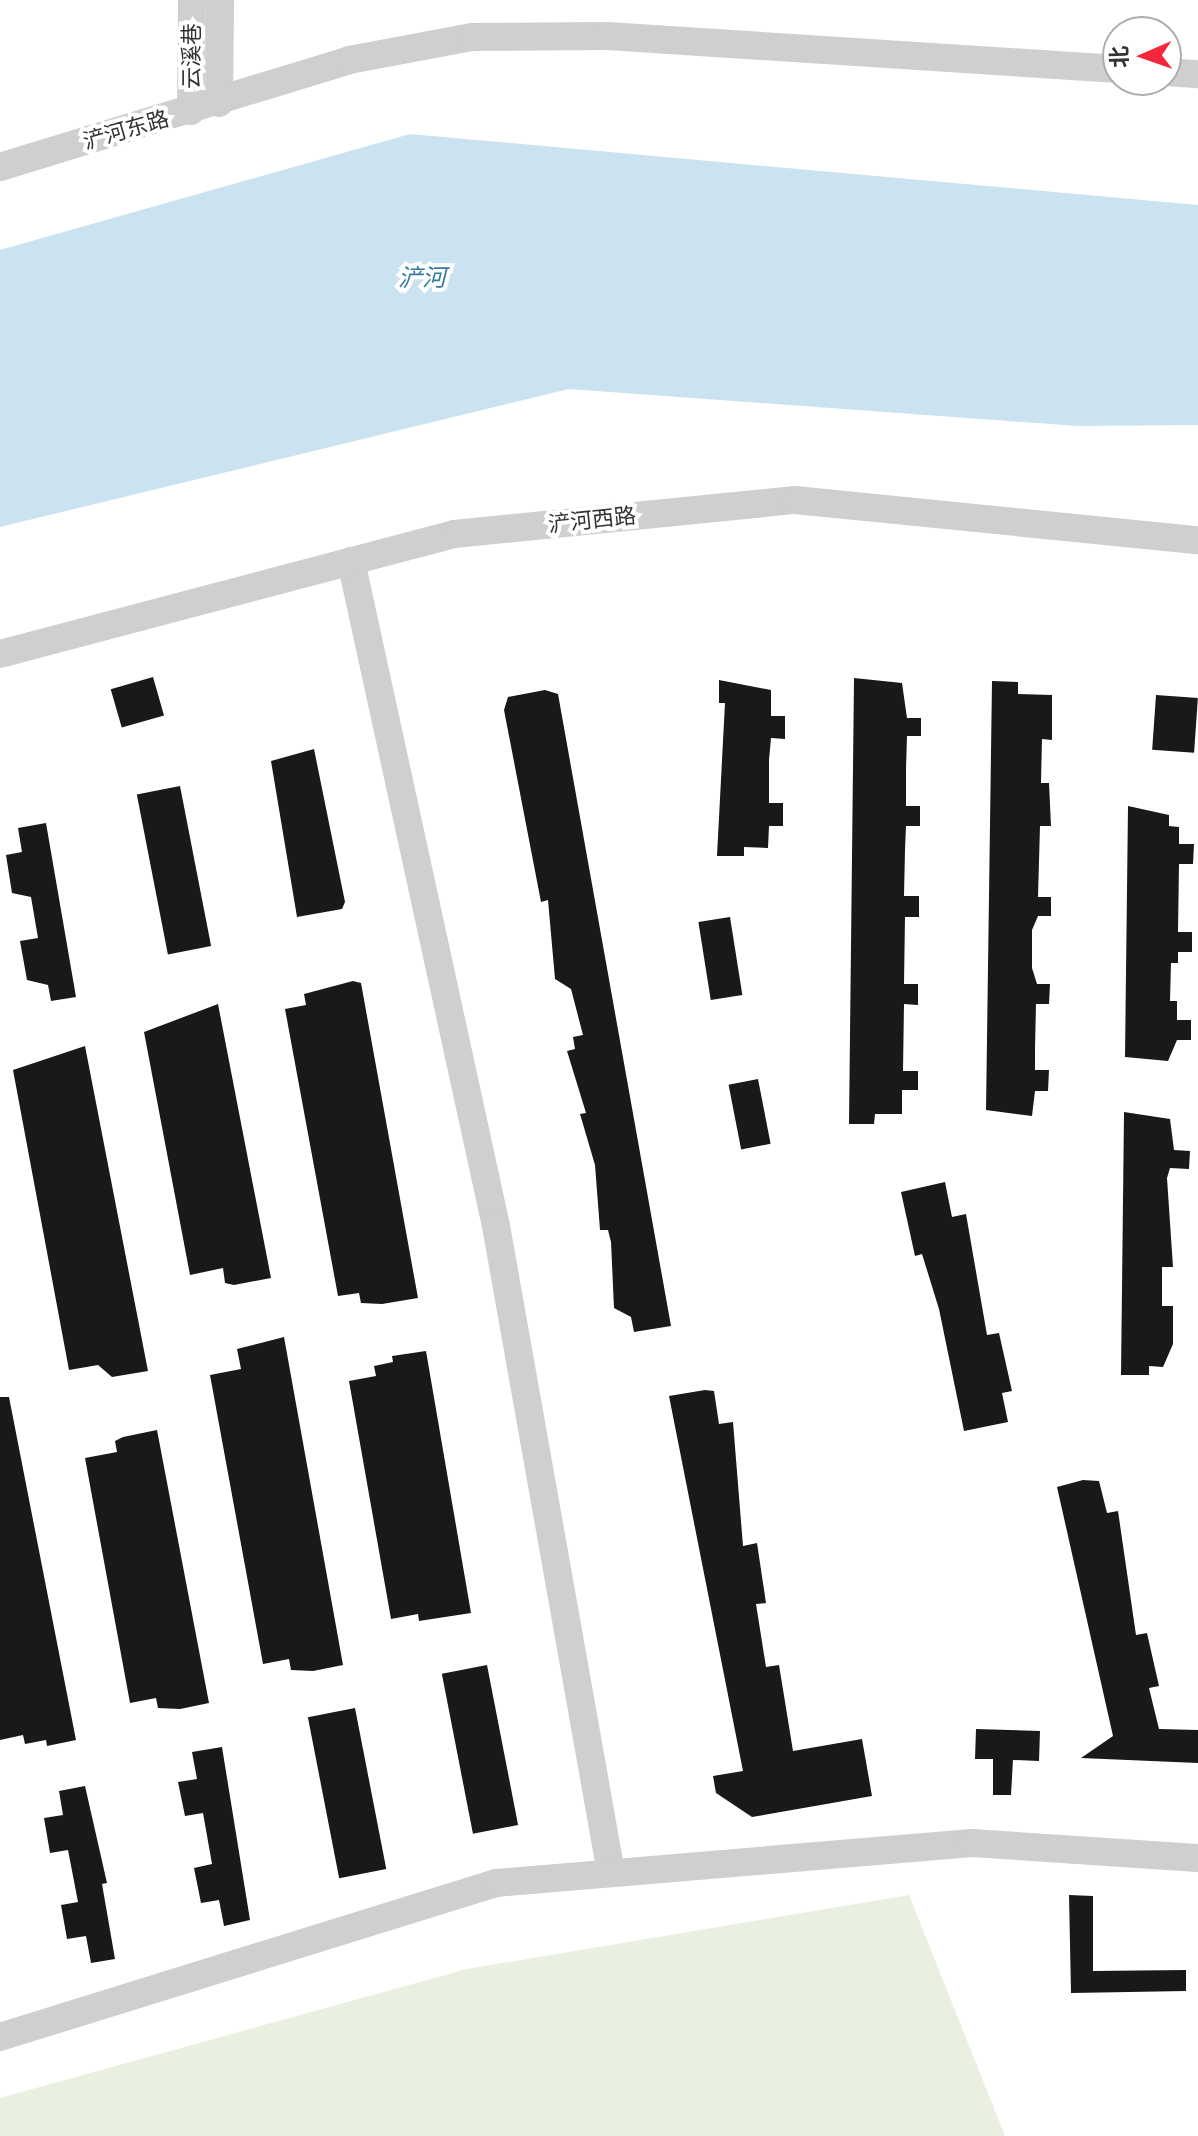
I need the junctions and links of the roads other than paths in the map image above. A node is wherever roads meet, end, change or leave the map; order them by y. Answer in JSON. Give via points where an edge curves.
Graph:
{"nodes":[{"id":1,"x":192,"y":0,"type":"edge"},
{"id":2,"x":220,"y":0,"type":"edge"},
{"id":3,"x":1102,"y":68,"type":"edge"},
{"id":4,"x":219,"y":103,"type":"junction"},
{"id":5,"x":191,"y":111,"type":"junction"},
{"id":6,"x":0,"y":167,"type":"edge"},
{"id":7,"x":0,"y":184,"type":"edge"},
{"id":8,"x":1198,"y":540,"type":"edge"},
{"id":9,"x":351,"y":561,"type":"junction"},
{"id":10,"x":0,"y":654,"type":"edge"},
{"id":11,"x":1198,"y":1858,"type":"edge"},
{"id":12,"x":611,"y":1873,"type":"junction"},
{"id":13,"x":0,"y":2037,"type":"edge"}],
"edges":[{"from":1,"to":5,"type":"street","name":"云溪巷"},
{"from":2,"to":4,"type":"street","name":"云溪巷"},
{"from":3,"to":4,"type":"street","via":[[607,36],[472,37],[349,60]]},
{"from":4,"to":5,"type":"street"},
{"from":5,"to":6,"type":"street","name":"浐河东路"},
{"from":5,"to":7,"type":"street","name":"浐河东路","via":[[155,137]]},
{"from":8,"to":9,"type":"street","name":"浐河西路","via":[[795,500],[454,534]]},
{"from":9,"to":10,"type":"street","name":"浐河西路"},
{"from":9,"to":12,"type":"street","via":[[496,1226]]},
{"from":11,"to":12,"type":"street","via":[[972,1843]]},
{"from":12,"to":13,"type":"street","via":[[496,1883]]}]}
